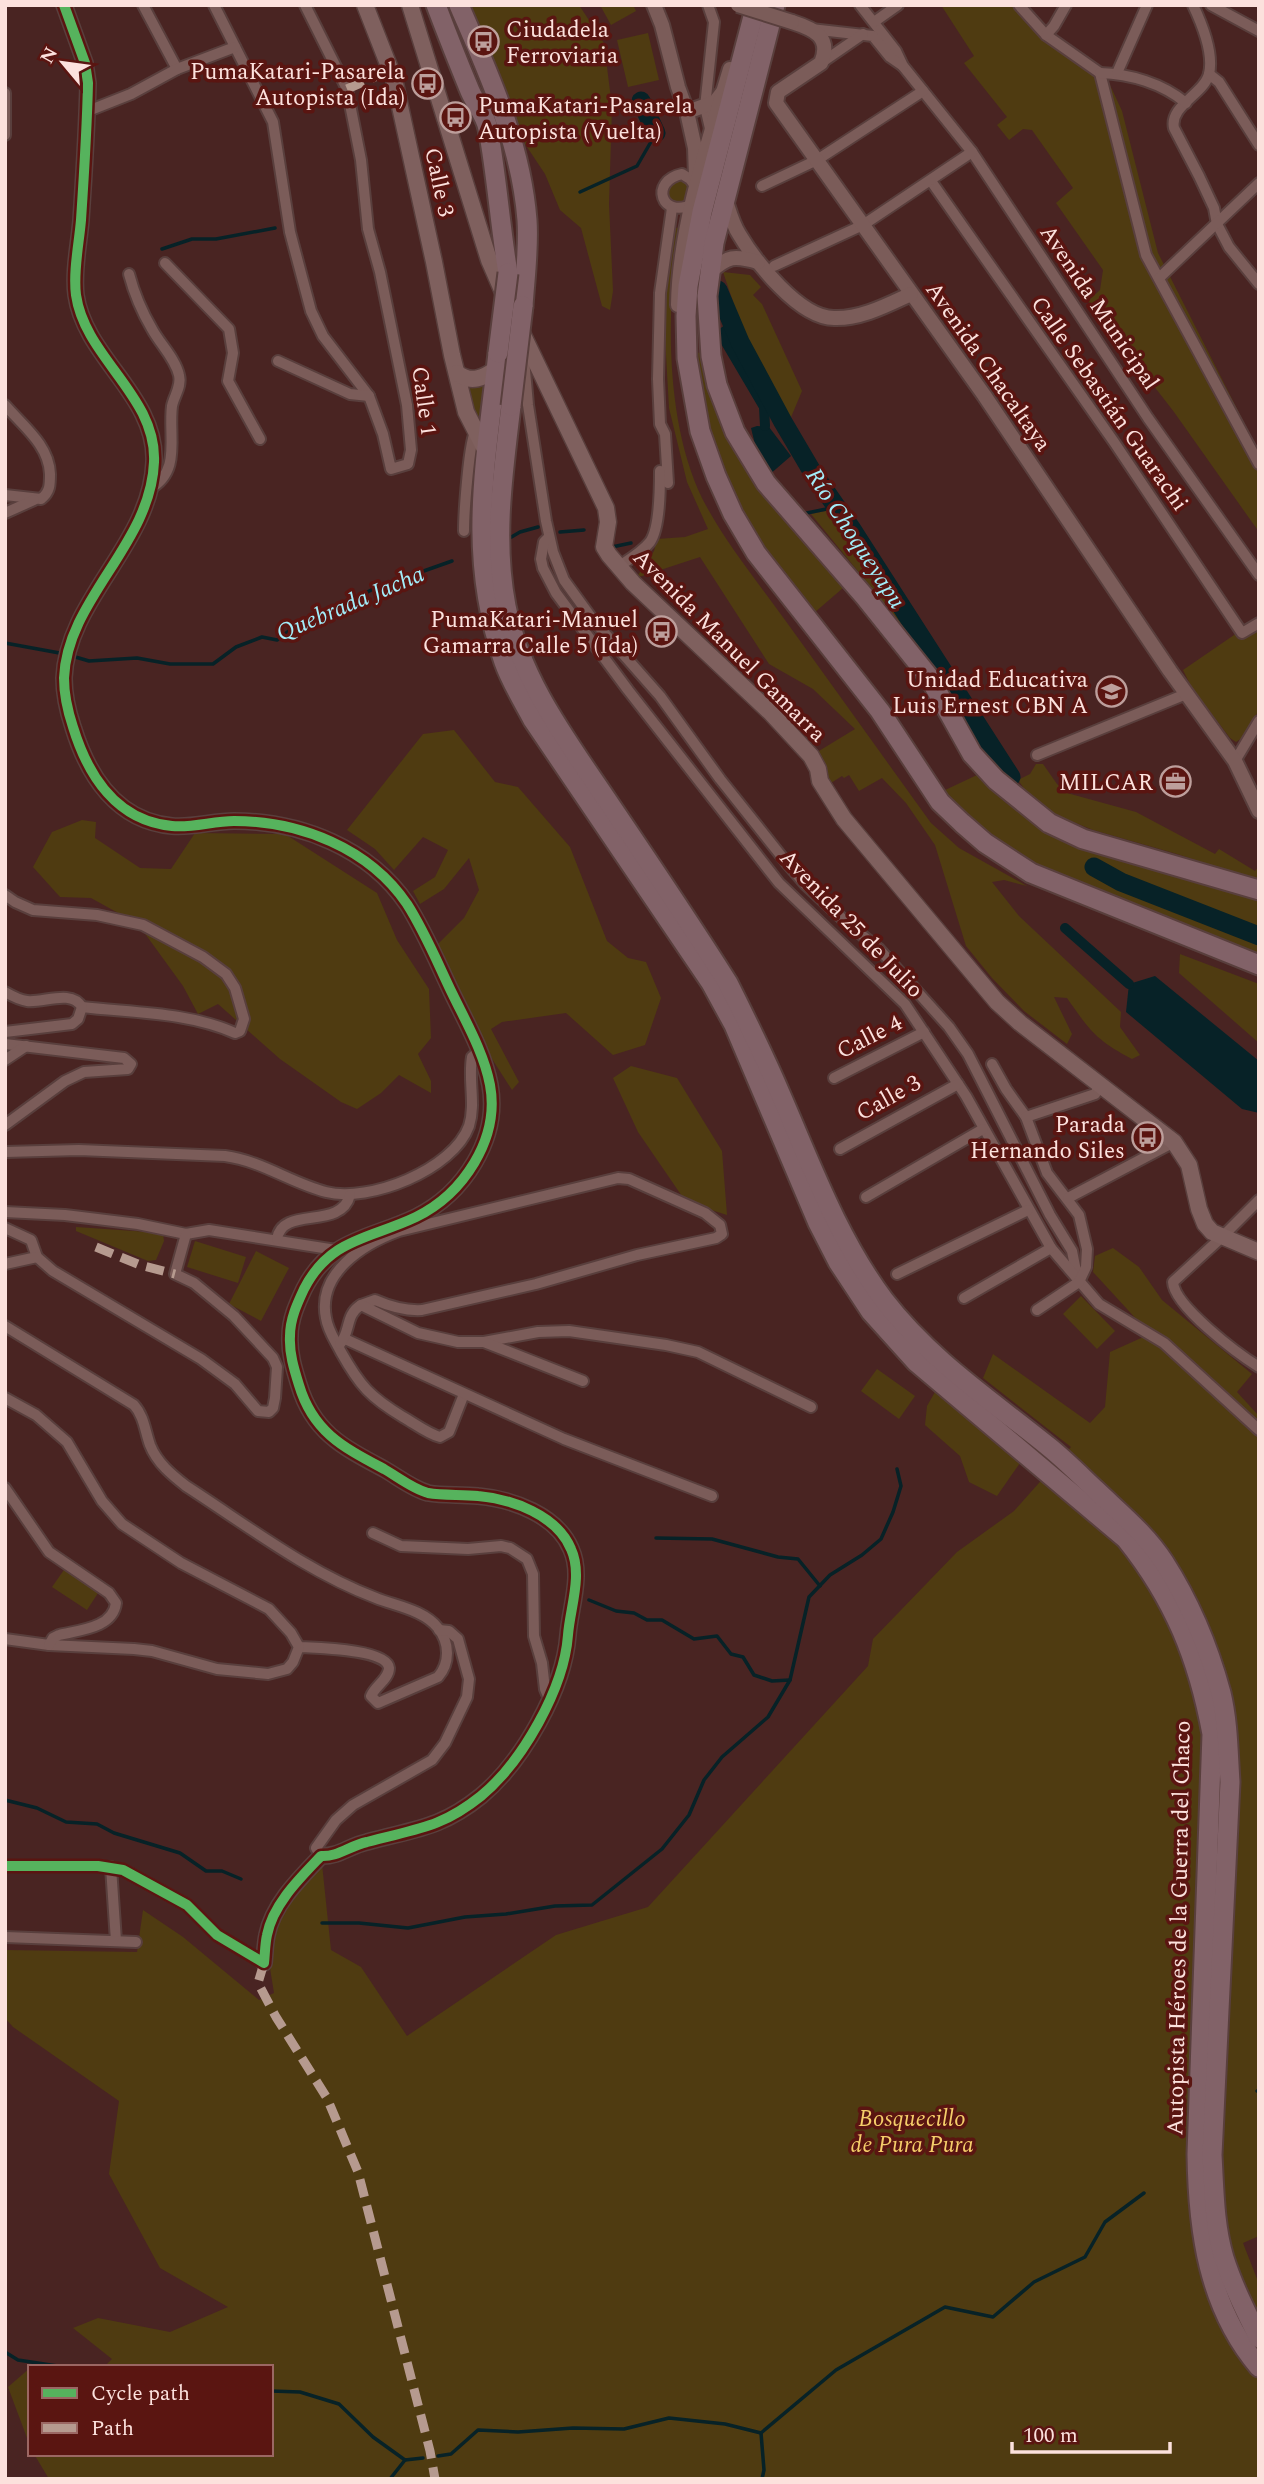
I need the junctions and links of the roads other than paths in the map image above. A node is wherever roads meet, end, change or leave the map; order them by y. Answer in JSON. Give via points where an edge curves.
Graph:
{"nodes":[{"id":1,"x":64,"y":5,"type":"edge"},
{"id":2,"x":143,"y":5,"type":"edge"},
{"id":3,"x":214,"y":5,"type":"edge"},
{"id":4,"x":305,"y":5,"type":"edge"},
{"id":5,"x":365,"y":5,"type":"edge"},
{"id":6,"x":410,"y":5,"type":"edge"},
{"id":7,"x":436,"y":5,"type":"edge"},
{"id":8,"x":459,"y":5,"type":"edge"},
{"id":9,"x":654,"y":5,"type":"edge"},
{"id":10,"x":708,"y":5,"type":"edge"},
{"id":11,"x":737,"y":5,"type":"edge"},
{"id":12,"x":775,"y":5,"type":"edge"},
{"id":13,"x":860,"y":5,"type":"edge"},
{"id":14,"x":898,"y":5,"type":"edge"},
{"id":15,"x":1019,"y":5,"type":"edge"},
{"id":16,"x":1066,"y":5,"type":"edge"},
{"id":17,"x":1147,"y":5,"type":"edge"},
{"id":18,"x":1193,"y":5,"type":"edge"},
{"id":19,"x":1210,"y":5,"type":"edge"},
{"id":20,"x":754,"y":13,"type":"edge"},
{"id":21,"x":874,"y":22,"type":"junction"},
{"id":22,"x":811,"y":29,"type":"junction"},
{"id":23,"x":1259,"y":32,"type":"edge"},
{"id":24,"x":863,"y":34,"type":"junction"},
{"id":25,"x":1046,"y":35,"type":"junction"},
{"id":26,"x":235,"y":47,"type":"junction"},
{"id":27,"x":821,"y":63,"type":"junction"},
{"id":28,"x":903,"y":66,"type":"junction"},
{"id":29,"x":177,"y":69,"type":"junction"},
{"id":30,"x":1100,"y":73,"type":"junction"},
{"id":31,"x":1117,"y":74,"type":"junction"},
{"id":32,"x":1209,"y":74,"type":"junction"},
{"id":33,"x":923,"y":90,"type":"junction"},
{"id":34,"x":723,"y":92,"type":"junction"},
{"id":35,"x":5,"y":93,"type":"edge"},
{"id":36,"x":1186,"y":103,"type":"junction"},
{"id":37,"x":705,"y":107,"type":"junction"},
{"id":38,"x":88,"y":111,"type":"junction"},
{"id":39,"x":687,"y":112,"type":"junction"},
{"id":40,"x":5,"y":135,"type":"edge"},
{"id":41,"x":711,"y":137,"type":"junction"},
{"id":42,"x":1259,"y":145,"type":"edge"},
{"id":43,"x":695,"y":148,"type":"junction"},
{"id":44,"x":972,"y":152,"type":"junction"},
{"id":45,"x":817,"y":160,"type":"junction"},
{"id":46,"x":682,"y":174,"type":"junction"},
{"id":47,"x":931,"y":181,"type":"junction"},
{"id":48,"x":1259,"y":184,"type":"edge"},
{"id":49,"x":762,"y":186,"type":"dead end"},
{"id":50,"x":697,"y":188,"type":"junction"},
{"id":51,"x":725,"y":197,"type":"junction"},
{"id":52,"x":692,"y":204,"type":"junction"},
{"id":53,"x":672,"y":208,"type":"junction"},
{"id":54,"x":1217,"y":224,"type":"junction"},
{"id":55,"x":863,"y":225,"type":"junction"},
{"id":56,"x":758,"y":262,"type":"junction"},
{"id":57,"x":165,"y":263,"type":"dead end"},
{"id":58,"x":774,"y":266,"type":"dead end"},
{"id":59,"x":710,"y":272,"type":"junction"},
{"id":60,"x":129,"y":274,"type":"dead end"},
{"id":61,"x":1159,"y":278,"type":"junction"},
{"id":62,"x":1259,"y":284,"type":"edge"},
{"id":63,"x":911,"y":293,"type":"junction"},
{"id":64,"x":526,"y":342,"type":"junction"},
{"id":65,"x":497,"y":360,"type":"junction"},
{"id":66,"x":278,"y":361,"type":"dead end"},
{"id":67,"x":689,"y":372,"type":"junction"},
{"id":68,"x":457,"y":373,"type":"junction"},
{"id":69,"x":369,"y":396,"type":"junction"},
{"id":70,"x":5,"y":405,"type":"edge"},
{"id":71,"x":660,"y":424,"type":"junction"},
{"id":72,"x":475,"y":430,"type":"junction"},
{"id":73,"x":260,"y":439,"type":"dead end"},
{"id":74,"x":487,"y":453,"type":"junction"},
{"id":75,"x":1259,"y":464,"type":"edge"},
{"id":76,"x":668,"y":483,"type":"dead end"},
{"id":77,"x":149,"y":489,"type":"junction"},
{"id":78,"x":5,"y":495,"type":"edge"},
{"id":79,"x":34,"y":500,"type":"junction"},
{"id":80,"x":5,"y":513,"type":"edge"},
{"id":81,"x":464,"y":531,"type":"dead end"},
{"id":82,"x":549,"y":537,"type":"junction"},
{"id":83,"x":619,"y":566,"type":"junction"},
{"id":84,"x":1259,"y":575,"type":"edge"},
{"id":85,"x":1259,"y":624,"type":"edge"},
{"id":86,"x":1186,"y":694,"type":"junction"},
{"id":87,"x":1259,"y":721,"type":"edge"},
{"id":88,"x":1037,"y":755,"type":"dead end"},
{"id":89,"x":1235,"y":761,"type":"junction"},
{"id":90,"x":1259,"y":811,"type":"edge"},
{"id":91,"x":1259,"y":890,"type":"edge"},
{"id":92,"x":5,"y":895,"type":"edge"},
{"id":93,"x":1259,"y":965,"type":"edge"},
{"id":94,"x":5,"y":992,"type":"edge"},
{"id":95,"x":82,"y":1007,"type":"junction"},
{"id":96,"x":5,"y":1032,"type":"edge"},
{"id":97,"x":924,"y":1032,"type":"junction"},
{"id":98,"x":5,"y":1044,"type":"edge"},
{"id":99,"x":27,"y":1046,"type":"junction"},
{"id":100,"x":479,"y":1051,"type":"junction"},
{"id":101,"x":5,"y":1060,"type":"edge"},
{"id":102,"x":992,"y":1064,"type":"dead end"},
{"id":103,"x":834,"y":1078,"type":"dead end"},
{"id":104,"x":958,"y":1084,"type":"junction"},
{"id":105,"x":1100,"y":1086,"type":"junction"},
{"id":106,"x":1026,"y":1117,"type":"junction"},
{"id":107,"x":5,"y":1125,"type":"edge"},
{"id":108,"x":983,"y":1129,"type":"junction"},
{"id":109,"x":1174,"y":1143,"type":"junction"},
{"id":110,"x":840,"y":1149,"type":"dead end"},
{"id":111,"x":5,"y":1152,"type":"edge"},
{"id":112,"x":350,"y":1195,"type":"junction"},
{"id":113,"x":866,"y":1197,"type":"dead end"},
{"id":114,"x":1068,"y":1198,"type":"junction"},
{"id":115,"x":1259,"y":1200,"type":"edge"},
{"id":116,"x":1028,"y":1210,"type":"junction"},
{"id":117,"x":5,"y":1212,"type":"edge"},
{"id":118,"x":5,"y":1228,"type":"edge"},
{"id":119,"x":186,"y":1234,"type":"junction"},
{"id":120,"x":1222,"y":1237,"type":"junction"},
{"id":121,"x":277,"y":1239,"type":"junction"},
{"id":122,"x":1051,"y":1248,"type":"junction"},
{"id":123,"x":336,"y":1250,"type":"junction"},
{"id":124,"x":1259,"y":1252,"type":"edge"},
{"id":125,"x":37,"y":1257,"type":"junction"},
{"id":126,"x":5,"y":1264,"type":"edge"},
{"id":127,"x":897,"y":1274,"type":"dead end"},
{"id":128,"x":1079,"y":1282,"type":"junction"},
{"id":129,"x":964,"y":1298,"type":"dead end"},
{"id":130,"x":361,"y":1305,"type":"junction"},
{"id":131,"x":1037,"y":1310,"type":"dead end"},
{"id":132,"x":5,"y":1326,"type":"edge"},
{"id":133,"x":484,"y":1342,"type":"junction"},
{"id":134,"x":342,"y":1343,"type":"junction"},
{"id":135,"x":290,"y":1348,"type":"junction"},
{"id":136,"x":273,"y":1358,"type":"junction"},
{"id":137,"x":1259,"y":1367,"type":"edge"},
{"id":138,"x":583,"y":1381,"type":"dead end"},
{"id":139,"x":464,"y":1394,"type":"junction"},
{"id":140,"x":5,"y":1398,"type":"edge"},
{"id":141,"x":811,"y":1407,"type":"dead end"},
{"id":142,"x":1259,"y":1430,"type":"edge"},
{"id":143,"x":5,"y":1488,"type":"edge"},
{"id":144,"x":712,"y":1496,"type":"dead end"},
{"id":145,"x":373,"y":1533,"type":"dead end"},
{"id":146,"x":439,"y":1630,"type":"junction"},
{"id":147,"x":5,"y":1639,"type":"edge"},
{"id":148,"x":50,"y":1645,"type":"junction"},
{"id":149,"x":299,"y":1647,"type":"junction"},
{"id":150,"x":550,"y":1701,"type":"junction"},
{"id":151,"x":321,"y":1856,"type":"junction"},
{"id":152,"x":5,"y":1866,"type":"edge"},
{"id":153,"x":111,"y":1867,"type":"junction"},
{"id":154,"x":5,"y":1937,"type":"edge"},
{"id":155,"x":116,"y":1941,"type":"junction"},
{"id":156,"x":136,"y":1942,"type":"dead end"},
{"id":157,"x":264,"y":1963,"type":"joint"},
{"id":158,"x":1259,"y":2338,"type":"edge"},
{"id":159,"x":1259,"y":2367,"type":"edge"}],
"edges":[{"from":1,"to":38,"type":"street","via":[[85,63]]},
{"from":2,"to":29,"type":"street"},
{"from":3,"to":26,"type":"street","name":"Calle 1"},
{"from":4,"to":69,"type":"street","name":"Calle 1","via":[[347,89],[368,229],[407,405],[408,464],[391,469]]},
{"from":5,"to":68,"type":"main road","name":"Calle 3","via":[[394,79]]},
{"from":6,"to":64,"type":"main road","name":"Avenida Manuel Gamarra","via":[[489,260]]},
{"from":7,"to":65,"type":"highway","name":"Autopista Héroes de la Guerra del Chaco","bridge":true,"via":[[488,127],[508,274]]},
{"from":8,"to":158,"type":"highway","name":"Autopista Héroes de la Guerra del Chaco","bridge":true,"via":[[513,141],[527,222],[523,306],[498,540],[506,606],[519,650],[547,711],[728,983],[864,1272],[931,1354],[1051,1448],[1142,1533],[1187,1602],[1221,1694],[1230,1782],[1212,2155],[1214,2203],[1223,2256]]},
{"from":9,"to":39,"type":"street"},
{"from":10,"to":37,"type":"street","via":[[714,22]]},
{"from":11,"to":22,"type":"street","bridge":true},
{"from":12,"to":51,"type":"highway"},
{"from":13,"to":21,"type":"street","name":"Avenida Municipal"},
{"from":14,"to":21,"type":"street"},
{"from":15,"to":25,"type":"street"},
{"from":16,"to":25,"type":"street"},
{"from":17,"to":31,"type":"street"},
{"from":18,"to":32,"type":"street","via":[[1206,34]]},
{"from":19,"to":23,"type":"street"},
{"from":20,"to":34,"type":"street"},
{"from":20,"to":67,"type":"highway","via":[[694,246],[686,316]]},
{"from":21,"to":28,"type":"street","name":"Avenida Municipal"},
{"from":22,"to":24,"type":"street"},
{"from":22,"to":27,"type":"street","via":[[823,42]]},
{"from":24,"to":27,"type":"street"},
{"from":24,"to":28,"type":"street","name":"Avenida Municipal","via":[[873,36]]},
{"from":25,"to":30,"type":"street"},
{"from":26,"to":29,"type":"street"},
{"from":26,"to":69,"type":"street","name":"Calle 1","via":[[273,122],[290,232],[311,311],[323,336]]},
{"from":27,"to":45,"type":"street","name":"Avenida Chacaltaya","via":[[778,92],[776,103]]},
{"from":28,"to":33,"type":"street","name":"Avenida Municipal"},
{"from":29,"to":38,"type":"street"},
{"from":30,"to":31,"type":"street"},
{"from":30,"to":61,"type":"street","via":[[1146,255]]},
{"from":31,"to":36,"type":"street","via":[[1147,82]]},
{"from":32,"to":36,"type":"street"},
{"from":32,"to":42,"type":"street","via":[[1219,82]]},
{"from":33,"to":44,"type":"street","name":"Avenida Municipal"},
{"from":33,"to":45,"type":"street"},
{"from":34,"to":37,"type":"street"},
{"from":34,"to":41,"type":"street"},
{"from":35,"to":40,"type":"street"},
{"from":36,"to":54,"type":"street","via":[[1172,123],[1214,208]]},
{"from":37,"to":39,"type":"street"},
{"from":37,"to":41,"type":"street"},
{"from":38,"to":77,"type":"street","via":[[76,297],[94,340],[134,397],[151,435],[154,469]]},
{"from":39,"to":43,"type":"street"},
{"from":41,"to":50,"type":"street"},
{"from":43,"to":46,"type":"street"},
{"from":43,"to":50,"type":"street"},
{"from":44,"to":47,"type":"street"},
{"from":44,"to":84,"type":"street","name":"Avenida Municipal","via":[[1148,418]]},
{"from":45,"to":49,"type":"street"},
{"from":45,"to":55,"type":"street","name":"Avenida Chacaltaya"},
{"from":46,"to":50,"type":"street"},
{"from":46,"to":53,"type":"street","via":[[672,176],[662,190],[663,200]]},
{"from":47,"to":55,"type":"street"},
{"from":47,"to":85,"type":"street","name":"Calle Sebastián Guarachi","via":[[1242,633]]},
{"from":48,"to":54,"type":"street"},
{"from":50,"to":52,"type":"street"},
{"from":51,"to":56,"type":"street","via":[[740,235]]},
{"from":51,"to":59,"type":"highway"},
{"from":52,"to":53,"type":"street"},
{"from":52,"to":67,"type":"street","via":[[678,288],[678,328]]},
{"from":53,"to":71,"type":"street","via":[[660,293]]},
{"from":54,"to":61,"type":"street"},
{"from":54,"to":62,"type":"street"},
{"from":55,"to":58,"type":"street"},
{"from":55,"to":63,"type":"street","name":"Avenida Chacaltaya"},
{"from":56,"to":59,"type":"street","via":[[732,257]]},
{"from":56,"to":63,"type":"street","via":[[791,297],[821,316],[853,316]]},
{"from":57,"to":73,"type":"street","via":[[229,329],[233,353],[228,381]]},
{"from":59,"to":91,"type":"highway","via":[[707,324],[711,356],[735,432],[766,483],[929,677],[972,754],[996,780],[1049,822],[1095,843]]},
{"from":60,"to":77,"type":"street","via":[[180,380],[172,408],[169,466],[161,481]]},
{"from":61,"to":75,"type":"street"},
{"from":63,"to":86,"type":"street","name":"Avenida Chacaltaya"},
{"from":64,"to":82,"type":"street","name":"Avenida 25 de Julio","via":[[523,366]]},
{"from":64,"to":83,"type":"main road","name":"Avenida Manuel Gamarra","via":[[606,508],[604,547]]},
{"from":65,"to":68,"type":"main road","via":[[487,375],[473,379]]},
{"from":65,"to":74,"type":"highway","name":"Autopista Héroes de la Guerra del Chaco"},
{"from":66,"to":69,"type":"street","via":[[350,394]]},
{"from":67,"to":93,"type":"highway","via":[[700,431],[733,514],[756,552],[880,711],[940,802],[985,843],[1031,873]]},
{"from":68,"to":72,"type":"main road","name":"Calle 3"},
{"from":70,"to":79,"type":"street","via":[[43,447],[49,461],[49,490]]},
{"from":71,"to":76,"type":"street","via":[[665,434]]},
{"from":71,"to":83,"type":"street","via":[[660,496],[652,539]]},
{"from":72,"to":74,"type":"main road","name":"Calle 3"},
{"from":72,"to":81,"type":"street","via":[[470,437]]},
{"from":74,"to":159,"type":"highway","name":"Autopista Héroes de la Guerra del Chaco","via":[[481,516],[483,578],[505,665],[533,720],[711,983],[734,1025],[838,1262],[871,1312],[907,1353],[1126,1539],[1173,1609],[1191,1650],[1212,1734],[1198,2201],[1217,2293],[1232,2330]]},
{"from":77,"to":100,"type":"street","via":[[127,543],[79,622],[67,659],[64,678],[70,717],[97,782],[129,813],[162,824],[188,827],[240,821],[298,829],[318,834],[369,863],[410,909]]},
{"from":78,"to":79,"type":"street"},
{"from":79,"to":80,"type":"street"},
{"from":82,"to":97,"type":"street","name":"Avenida 25 de Julio","via":[[541,559],[549,580],[628,690],[779,883],[905,1004]]},
{"from":82,"to":128,"type":"street","name":"Avenida 25 de Julio","via":[[572,593],[660,696],[786,863],[846,922],[880,948],[961,1045],[1072,1251]]},
{"from":83,"to":105,"type":"main road","name":"Avenida Manuel Gamarra","via":[[811,756],[820,781],[845,818],[997,1002]]},
{"from":86,"to":88,"type":"street"},
{"from":86,"to":89,"type":"street","name":"Avenida Chacaltaya"},
{"from":87,"to":89,"type":"street"},
{"from":89,"to":90,"type":"street","name":"Avenida Chacaltaya"},
{"from":92,"to":95,"type":"street","via":[[33,910],[97,915],[143,925],[226,974],[244,1019],[235,1034],[188,1018]]},
{"from":94,"to":95,"type":"street","via":[[29,1002],[68,998]]},
{"from":95,"to":96,"type":"street","via":[[72,1024]]},
{"from":97,"to":103,"type":"street","name":"Calle 4"},
{"from":97,"to":104,"type":"street","name":"Avenida 25 de Julio"},
{"from":98,"to":99,"type":"street"},
{"from":99,"to":101,"type":"street"},
{"from":99,"to":107,"type":"street","via":[[124,1058],[131,1064],[128,1069],[84,1072],[65,1080]]},
{"from":100,"to":112,"type":"street","via":[[472,1057],[469,1126],[454,1151],[403,1182]]},
{"from":100,"to":123,"type":"street","via":[[490,1081],[492,1109],[487,1137],[469,1171],[418,1216]]},
{"from":102,"to":106,"type":"street"},
{"from":104,"to":108,"type":"street","name":"Avenida 25 de Julio"},
{"from":104,"to":110,"type":"street","name":"Calle 3"},
{"from":105,"to":106,"type":"street","via":[[1095,1094]]},
{"from":105,"to":109,"type":"main road","name":"Avenida Manuel Gamarra"},
{"from":106,"to":114,"type":"street","via":[[1047,1173]]},
{"from":108,"to":113,"type":"street"},
{"from":108,"to":116,"type":"street","name":"Avenida 25 de Julio"},
{"from":109,"to":114,"type":"street"},
{"from":109,"to":120,"type":"main road","name":"Avenida Manuel Gamarra","via":[[1189,1165],[1205,1224]]},
{"from":111,"to":112,"type":"street","via":[[225,1156],[246,1159],[326,1192]]},
{"from":112,"to":121,"type":"street","via":[[333,1213],[286,1224]]},
{"from":114,"to":128,"type":"street","via":[[1079,1215],[1087,1254]]},
{"from":115,"to":120,"type":"street"},
{"from":116,"to":122,"type":"street","name":"Avenida 25 de Julio"},
{"from":116,"to":127,"type":"street"},
{"from":117,"to":119,"type":"street","via":[[65,1215]]},
{"from":118,"to":125,"type":"street","via":[[31,1240]]},
{"from":119,"to":121,"type":"street","via":[[209,1230]]},
{"from":119,"to":136,"type":"street","via":[[174,1274],[194,1283],[234,1316]]},
{"from":120,"to":124,"type":"main road","name":"Avenida Manuel Gamarra"},
{"from":120,"to":137,"type":"street","via":[[1182,1272],[1173,1282],[1174,1290],[1193,1313]]},
{"from":121,"to":123,"type":"street"},
{"from":122,"to":128,"type":"street","name":"Avenida 25 de Julio"},
{"from":122,"to":129,"type":"street"},
{"from":123,"to":135,"type":"street","via":[[323,1260],[303,1291],[291,1323]]},
{"from":125,"to":126,"type":"street"},
{"from":125,"to":136,"type":"street","via":[[201,1359],[264,1413],[273,1408],[275,1398],[277,1367]]},
{"from":128,"to":131,"type":"street"},
{"from":128,"to":142,"type":"street","via":[[1099,1304],[1164,1343]]},
{"from":130,"to":133,"type":"street","via":[[418,1333],[458,1342]]},
{"from":130,"to":134,"type":"street","via":[[351,1313]]},
{"from":130,"to":134,"type":"street","via":[[375,1300],[389,1307],[422,1310],[702,1242],[716,1238],[722,1230],[715,1218],[705,1213],[618,1178],[399,1231],[359,1251],[329,1285],[326,1319],[329,1330]]},
{"from":132,"to":146,"type":"street","via":[[134,1405],[156,1456],[186,1486],[310,1568],[409,1609]]},
{"from":133,"to":138,"type":"street"},
{"from":133,"to":141,"type":"street","via":[[569,1331],[666,1345],[698,1352]]},
{"from":134,"to":139,"type":"street"},
{"from":134,"to":139,"type":"street","via":[[360,1384],[377,1401],[437,1437],[449,1432]]},
{"from":135,"to":136,"type":"street"},
{"from":135,"to":150,"type":"street","via":[[309,1411],[341,1445],[418,1489],[500,1499],[521,1506],[563,1534],[575,1557],[576,1577],[564,1663]]},
{"from":139,"to":144,"type":"street"},
{"from":140,"to":149,"type":"street","via":[[36,1415],[67,1442],[102,1501],[122,1524],[181,1563],[269,1609]]},
{"from":143,"to":148,"type":"street","via":[[49,1552],[109,1593],[116,1603],[114,1614],[105,1623],[59,1635]]},
{"from":145,"to":150,"type":"street","via":[[401,1546],[501,1546],[527,1559],[533,1574],[534,1636]]},
{"from":146,"to":149,"type":"street","via":[[447,1652],[443,1671],[432,1681],[381,1703],[371,1696],[388,1671],[379,1656]]},
{"from":146,"to":151,"type":"street","via":[[458,1639],[469,1679],[457,1721],[432,1760],[362,1799],[336,1820],[317,1847]]},
{"from":147,"to":148,"type":"street"},
{"from":148,"to":149,"type":"street","via":[[152,1651],[217,1669],[268,1674],[287,1669]]},
{"from":150,"to":151,"type":"street","via":[[498,1781],[458,1812],[412,1832]]},
{"from":151,"to":157,"type":"street","via":[[277,1912],[268,1932]]},
{"from":152,"to":153,"type":"street"},
{"from":153,"to":155,"type":"street"},
{"from":153,"to":157,"type":"street","via":[[187,1905],[217,1935]]},
{"from":154,"to":155,"type":"street"},
{"from":155,"to":156,"type":"street"}]}
